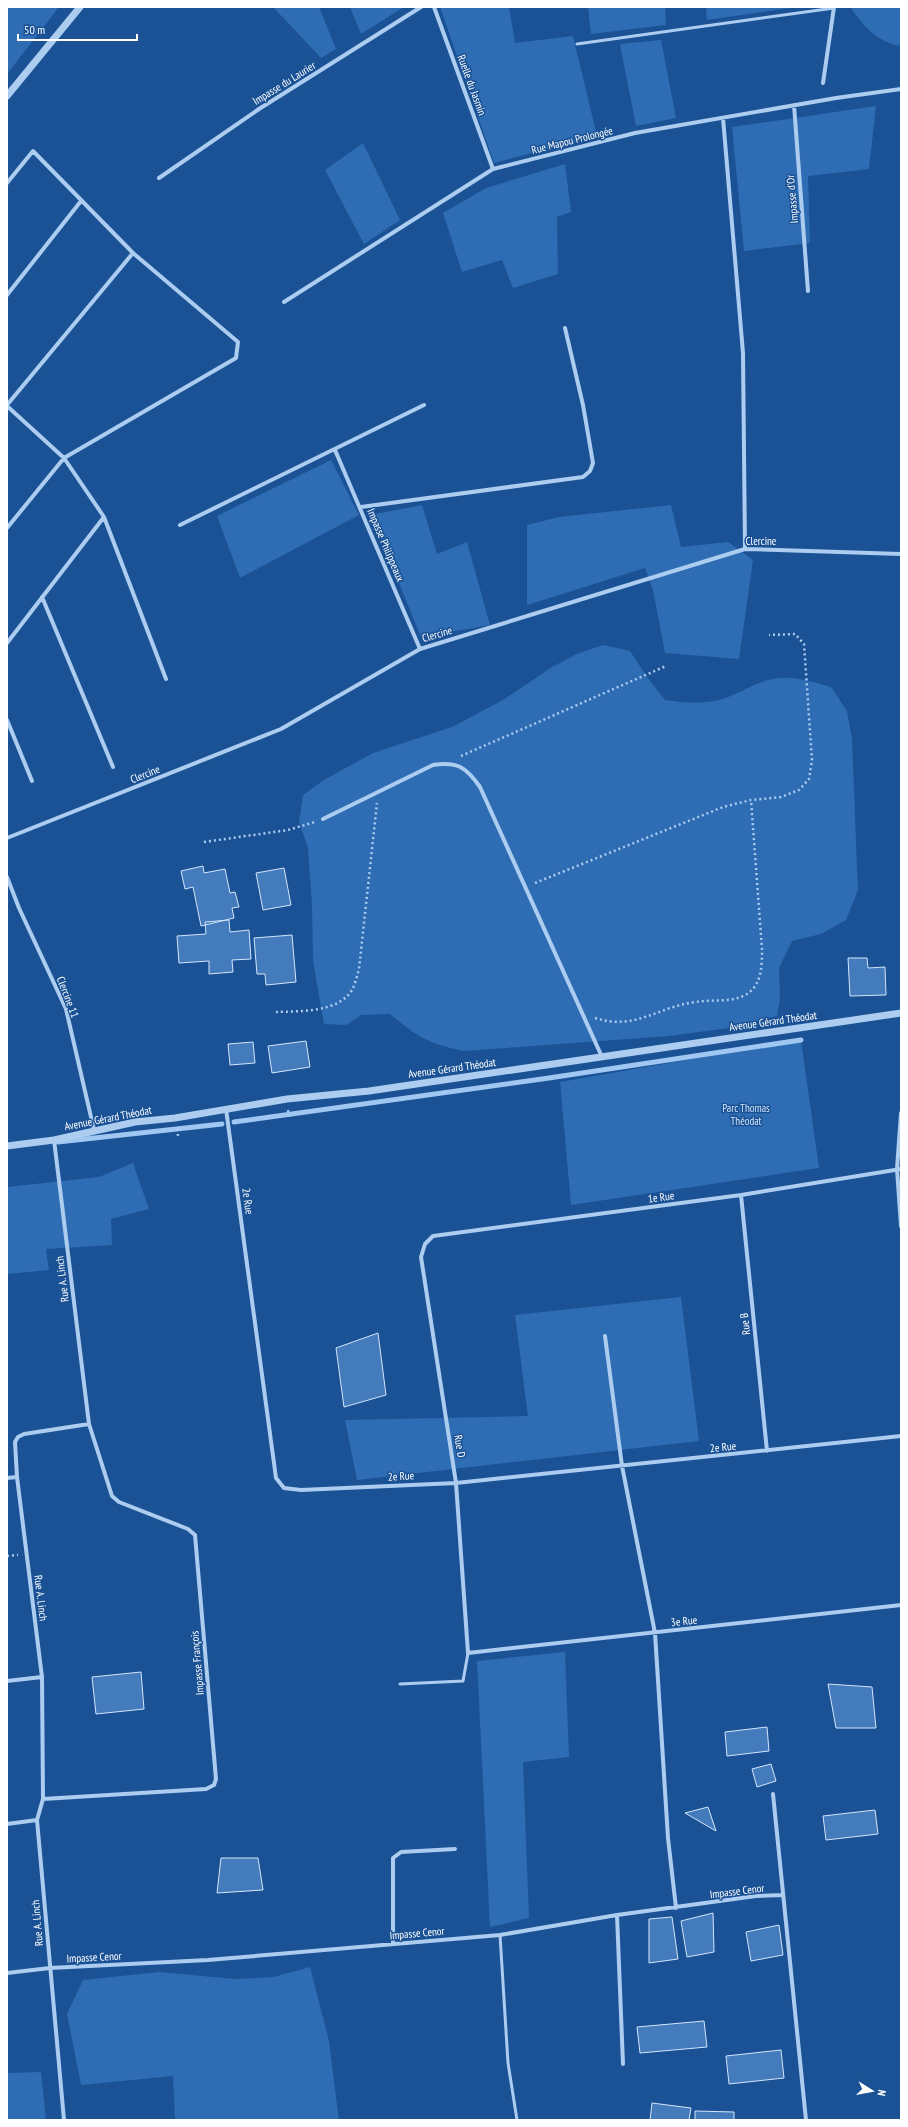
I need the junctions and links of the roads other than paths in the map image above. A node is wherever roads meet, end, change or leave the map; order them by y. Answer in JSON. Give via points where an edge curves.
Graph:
{"nodes":[{"id":1,"x":80,"y":7,"type":"edge"},
{"id":2,"x":421,"y":7,"type":"edge"},
{"id":3,"x":434,"y":7,"type":"edge"},
{"id":4,"x":834,"y":7,"type":"edge"},
{"id":5,"x":577,"y":44,"type":"dead end"},
{"id":6,"x":824,"y":83,"type":"dead end"},
{"id":7,"x":901,"y":89,"type":"edge"},
{"id":8,"x":7,"y":96,"type":"edge"},
{"id":9,"x":794,"y":105,"type":"junction"},
{"id":10,"x":723,"y":118,"type":"junction"},
{"id":11,"x":493,"y":169,"type":"junction"},
{"id":12,"x":159,"y":178,"type":"dead end"},
{"id":13,"x":7,"y":183,"type":"edge"},
{"id":14,"x":81,"y":201,"type":"junction"},
{"id":15,"x":133,"y":253,"type":"junction"},
{"id":16,"x":808,"y":291,"type":"dead end"},
{"id":17,"x":7,"y":295,"type":"edge"},
{"id":18,"x":284,"y":302,"type":"dead end"},
{"id":19,"x":565,"y":328,"type":"dead end"},
{"id":20,"x":7,"y":405,"type":"edge"},
{"id":21,"x":424,"y":405,"type":"dead end"},
{"id":22,"x":335,"y":450,"type":"junction"},
{"id":23,"x":64,"y":458,"type":"junction"},
{"id":24,"x":361,"y":507,"type":"junction"},
{"id":25,"x":104,"y":517,"type":"junction"},
{"id":26,"x":180,"y":525,"type":"dead end"},
{"id":27,"x":7,"y":528,"type":"edge"},
{"id":28,"x":745,"y":549,"type":"junction"},
{"id":29,"x":901,"y":554,"type":"edge"},
{"id":30,"x":42,"y":597,"type":"junction"},
{"id":31,"x":7,"y":643,"type":"edge"},
{"id":32,"x":420,"y":649,"type":"junction"},
{"id":33,"x":166,"y":679,"type":"dead end"},
{"id":34,"x":7,"y":720,"type":"edge"},
{"id":35,"x":113,"y":767,"type":"dead end"},
{"id":36,"x":32,"y":781,"type":"dead end"},
{"id":37,"x":323,"y":819,"type":"road end"},
{"id":38,"x":7,"y":838,"type":"edge"},
{"id":39,"x":7,"y":877,"type":"edge"},
{"id":40,"x":901,"y":1012,"type":"edge"},
{"id":41,"x":602,"y":1057,"type":"junction"},
{"id":42,"x":226,"y":1110,"type":"junction"},
{"id":43,"x":901,"y":1112,"type":"edge"},
{"id":44,"x":94,"y":1130,"type":"junction"},
{"id":45,"x":54,"y":1141,"type":"junction"},
{"id":46,"x":7,"y":1146,"type":"edge"},
{"id":47,"x":899,"y":1169,"type":"edge"},
{"id":48,"x":741,"y":1195,"type":"junction"},
{"id":49,"x":901,"y":1226,"type":"edge"},
{"id":50,"x":425,"y":1244,"type":"joint"},
{"id":51,"x":605,"y":1336,"type":"dead end"},
{"id":52,"x":89,"y":1424,"type":"junction"},
{"id":53,"x":901,"y":1436,"type":"edge"},
{"id":54,"x":766,"y":1451,"type":"junction"},
{"id":55,"x":622,"y":1466,"type":"junction"},
{"id":56,"x":17,"y":1477,"type":"junction"},
{"id":57,"x":7,"y":1478,"type":"edge"},
{"id":58,"x":456,"y":1482,"type":"junction"},
{"id":59,"x":901,"y":1605,"type":"edge"},
{"id":60,"x":655,"y":1633,"type":"junction"},
{"id":61,"x":468,"y":1653,"type":"junction"},
{"id":62,"x":42,"y":1677,"type":"junction"},
{"id":63,"x":7,"y":1681,"type":"edge"},
{"id":64,"x":400,"y":1684,"type":"dead end"},
{"id":65,"x":773,"y":1794,"type":"dead end"},
{"id":66,"x":43,"y":1799,"type":"junction"},
{"id":67,"x":37,"y":1820,"type":"junction"},
{"id":68,"x":7,"y":1824,"type":"edge"},
{"id":69,"x":455,"y":1849,"type":"dead end"},
{"id":70,"x":783,"y":1895,"type":"junction"},
{"id":71,"x":676,"y":1908,"type":"junction"},
{"id":72,"x":617,"y":1915,"type":"junction"},
{"id":73,"x":500,"y":1935,"type":"junction"},
{"id":74,"x":393,"y":1944,"type":"junction"},
{"id":75,"x":50,"y":1968,"type":"junction"},
{"id":76,"x":7,"y":1973,"type":"edge"},
{"id":77,"x":623,"y":2064,"type":"dead end"},
{"id":78,"x":64,"y":2120,"type":"edge"},
{"id":79,"x":517,"y":2120,"type":"edge"},
{"id":80,"x":806,"y":2120,"type":"edge"}],
"edges":[{"from":1,"to":8,"type":"street"},
{"from":2,"to":12,"type":"street","name":"Impasse du Laurier","via":[[259,110]]},
{"from":3,"to":11,"type":"street","name":"Ruelle du Jasmin"},
{"from":4,"to":5,"type":"lane"},
{"from":4,"to":6,"type":"street"},
{"from":7,"to":9,"type":"street","name":"Rue Mapou Prolongée"},
{"from":9,"to":10,"type":"street","name":"Rue Mapou Prolongée"},
{"from":9,"to":16,"type":"street","name":"Impasse d'Or"},
{"from":10,"to":11,"type":"street","name":"Rue Mapou Prolongée","via":[[635,133]]},
{"from":10,"to":28,"type":"street","via":[[743,353]]},
{"from":11,"to":18,"type":"street","name":"Rue Mapou Prolongée"},
{"from":13,"to":14,"type":"street","via":[[33,151]]},
{"from":14,"to":15,"type":"street"},
{"from":14,"to":17,"type":"street"},
{"from":15,"to":20,"type":"street"},
{"from":15,"to":23,"type":"street","via":[[238,342],[236,358]]},
{"from":19,"to":24,"type":"street","via":[[593,464],[590,471],[583,477]]},
{"from":20,"to":23,"type":"street"},
{"from":21,"to":22,"type":"street"},
{"from":22,"to":24,"type":"street","name":"Impasse Philippeaux"},
{"from":22,"to":26,"type":"street"},
{"from":23,"to":25,"type":"street"},
{"from":23,"to":27,"type":"street"},
{"from":24,"to":32,"type":"street","name":"Impasse Philippeaux"},
{"from":25,"to":30,"type":"street"},
{"from":25,"to":33,"type":"street"},
{"from":28,"to":29,"type":"street","name":"Clercine"},
{"from":28,"to":32,"type":"street","name":"Clercine"},
{"from":30,"to":31,"type":"street"},
{"from":30,"to":35,"type":"street"},
{"from":32,"to":38,"type":"street","name":"Clercine","via":[[281,729]]},
{"from":34,"to":36,"type":"street"},
{"from":37,"to":41,"type":"street","via":[[433,765],[447,763],[460,766],[471,774],[480,787]]},
{"from":39,"to":44,"type":"street","name":"Clercine 11","via":[[66,1009]]},
{"from":40,"to":41,"type":"street","name":"Avenue Gérard Théodat"},
{"from":41,"to":42,"type":"street","name":"Avenue Gérard Théodat","via":[[369,1091],[287,1099]]},
{"from":42,"to":44,"type":"street","name":"Avenue Gérard Théodat"},
{"from":42,"to":58,"type":"street","name":"2e Rue","via":[[276,1478],[284,1488],[301,1490]]},
{"from":43,"to":47,"type":"street"},
{"from":44,"to":45,"type":"street","name":"Avenue Gérard Théodat"},
{"from":45,"to":46,"type":"street","name":"Avenue Gérard Théodat"},
{"from":45,"to":52,"type":"street","name":"Rue A. Linch"},
{"from":47,"to":48,"type":"street","name":"1e Rue"},
{"from":47,"to":49,"type":"street"},
{"from":48,"to":50,"type":"street","name":"1e Rue","via":[[433,1236]]},
{"from":48,"to":54,"type":"street","name":"Rue B"},
{"from":50,"to":58,"type":"street","name":"Rue D","via":[[421,1257]]},
{"from":51,"to":55,"type":"street"},
{"from":52,"to":56,"type":"street","name":"Rue A. Linch","via":[[18,1437],[15,1442]]},
{"from":52,"to":66,"type":"street","name":"Impasse François","via":[[112,1496],[119,1502],[188,1529],[195,1535],[216,1779],[214,1785],[206,1789]]},
{"from":53,"to":54,"type":"street","name":"2e Rue"},
{"from":54,"to":55,"type":"street","name":"2e Rue"},
{"from":55,"to":58,"type":"street","name":"2e Rue"},
{"from":55,"to":60,"type":"street"},
{"from":56,"to":57,"type":"street"},
{"from":56,"to":62,"type":"street","name":"Rue A. Linch"},
{"from":58,"to":61,"type":"street","name":"Rue D"},
{"from":59,"to":60,"type":"street","name":"3e Rue"},
{"from":60,"to":61,"type":"street","name":"3e Rue"},
{"from":60,"to":71,"type":"street","via":[[668,1838]]},
{"from":61,"to":64,"type":"lane","via":[[464,1681]]},
{"from":62,"to":63,"type":"street"},
{"from":62,"to":66,"type":"street","name":"Rue A. Linch"},
{"from":65,"to":70,"type":"street"},
{"from":66,"to":67,"type":"street","name":"Rue A. Linch"},
{"from":67,"to":68,"type":"street"},
{"from":67,"to":75,"type":"street","name":"Rue A. Linch"},
{"from":69,"to":74,"type":"street","via":[[401,1852],[393,1858]]},
{"from":70,"to":71,"type":"street","name":"Impasse Cenor","via":[[756,1896]]},
{"from":70,"to":80,"type":"street"},
{"from":71,"to":72,"type":"street","name":"Impasse Cenor"},
{"from":72,"to":73,"type":"street","name":"Impasse Cenor"},
{"from":72,"to":77,"type":"street"},
{"from":73,"to":74,"type":"street","name":"Impasse Cenor"},
{"from":73,"to":79,"type":"lane","via":[[508,2063]]},
{"from":74,"to":75,"type":"street","name":"Impasse Cenor","via":[[208,1960]]},
{"from":75,"to":76,"type":"street","name":"Impasse Cenor"},
{"from":75,"to":78,"type":"street","name":"Rue A. Linch"}]}
